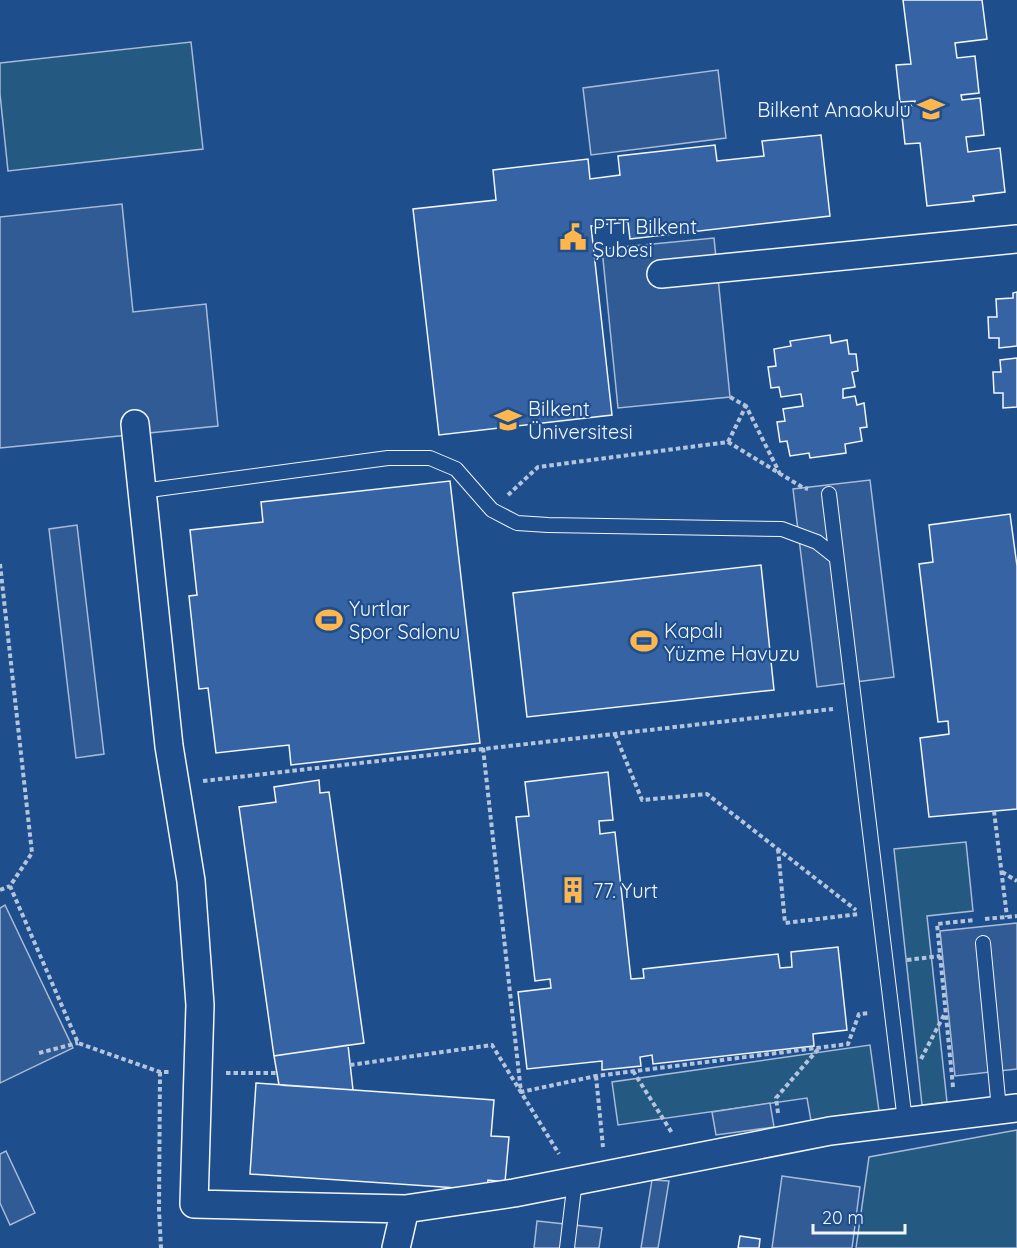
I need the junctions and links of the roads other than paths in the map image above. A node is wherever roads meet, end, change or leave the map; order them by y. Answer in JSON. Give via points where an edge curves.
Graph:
{"nodes":[{"id":1,"x":1017,"y":239,"type":"edge"},
{"id":2,"x":661,"y":274,"type":"dead end"},
{"id":3,"x":135,"y":424,"type":"dead end"},
{"id":4,"x":142,"y":491,"type":"junction"},
{"id":5,"x":829,"y":494,"type":"road end"},
{"id":6,"x":836,"y":557,"type":"junction"},
{"id":7,"x":983,"y":943,"type":"dead end"},
{"id":8,"x":1008,"y":1108,"type":"edge"},
{"id":9,"x":905,"y":1121,"type":"junction"},
{"id":10,"x":575,"y":1180,"type":"junction"},
{"id":11,"x":405,"y":1209,"type":"junction"},
{"id":12,"x":396,"y":1248,"type":"edge"},
{"id":13,"x":567,"y":1248,"type":"edge"}],
"edges":[{"from":1,"to":2,"type":"street"},
{"from":3,"to":4,"type":"street"},
{"from":4,"to":6,"type":"lane","via":[[388,458],[430,458],[456,469],[492,510],[518,523],[782,529],[817,542]]},
{"from":4,"to":11,"type":"street","via":[[175,784],[191,881],[200,1005],[194,1204]]},
{"from":5,"to":6,"type":"lane"},
{"from":6,"to":9,"type":"lane"},
{"from":7,"to":8,"type":"lane"},
{"from":8,"to":9,"type":"street"},
{"from":9,"to":10,"type":"street","via":[[830,1131]]},
{"from":10,"to":11,"type":"street"},
{"from":10,"to":13,"type":"lane"},
{"from":11,"to":12,"type":"street"}]}
